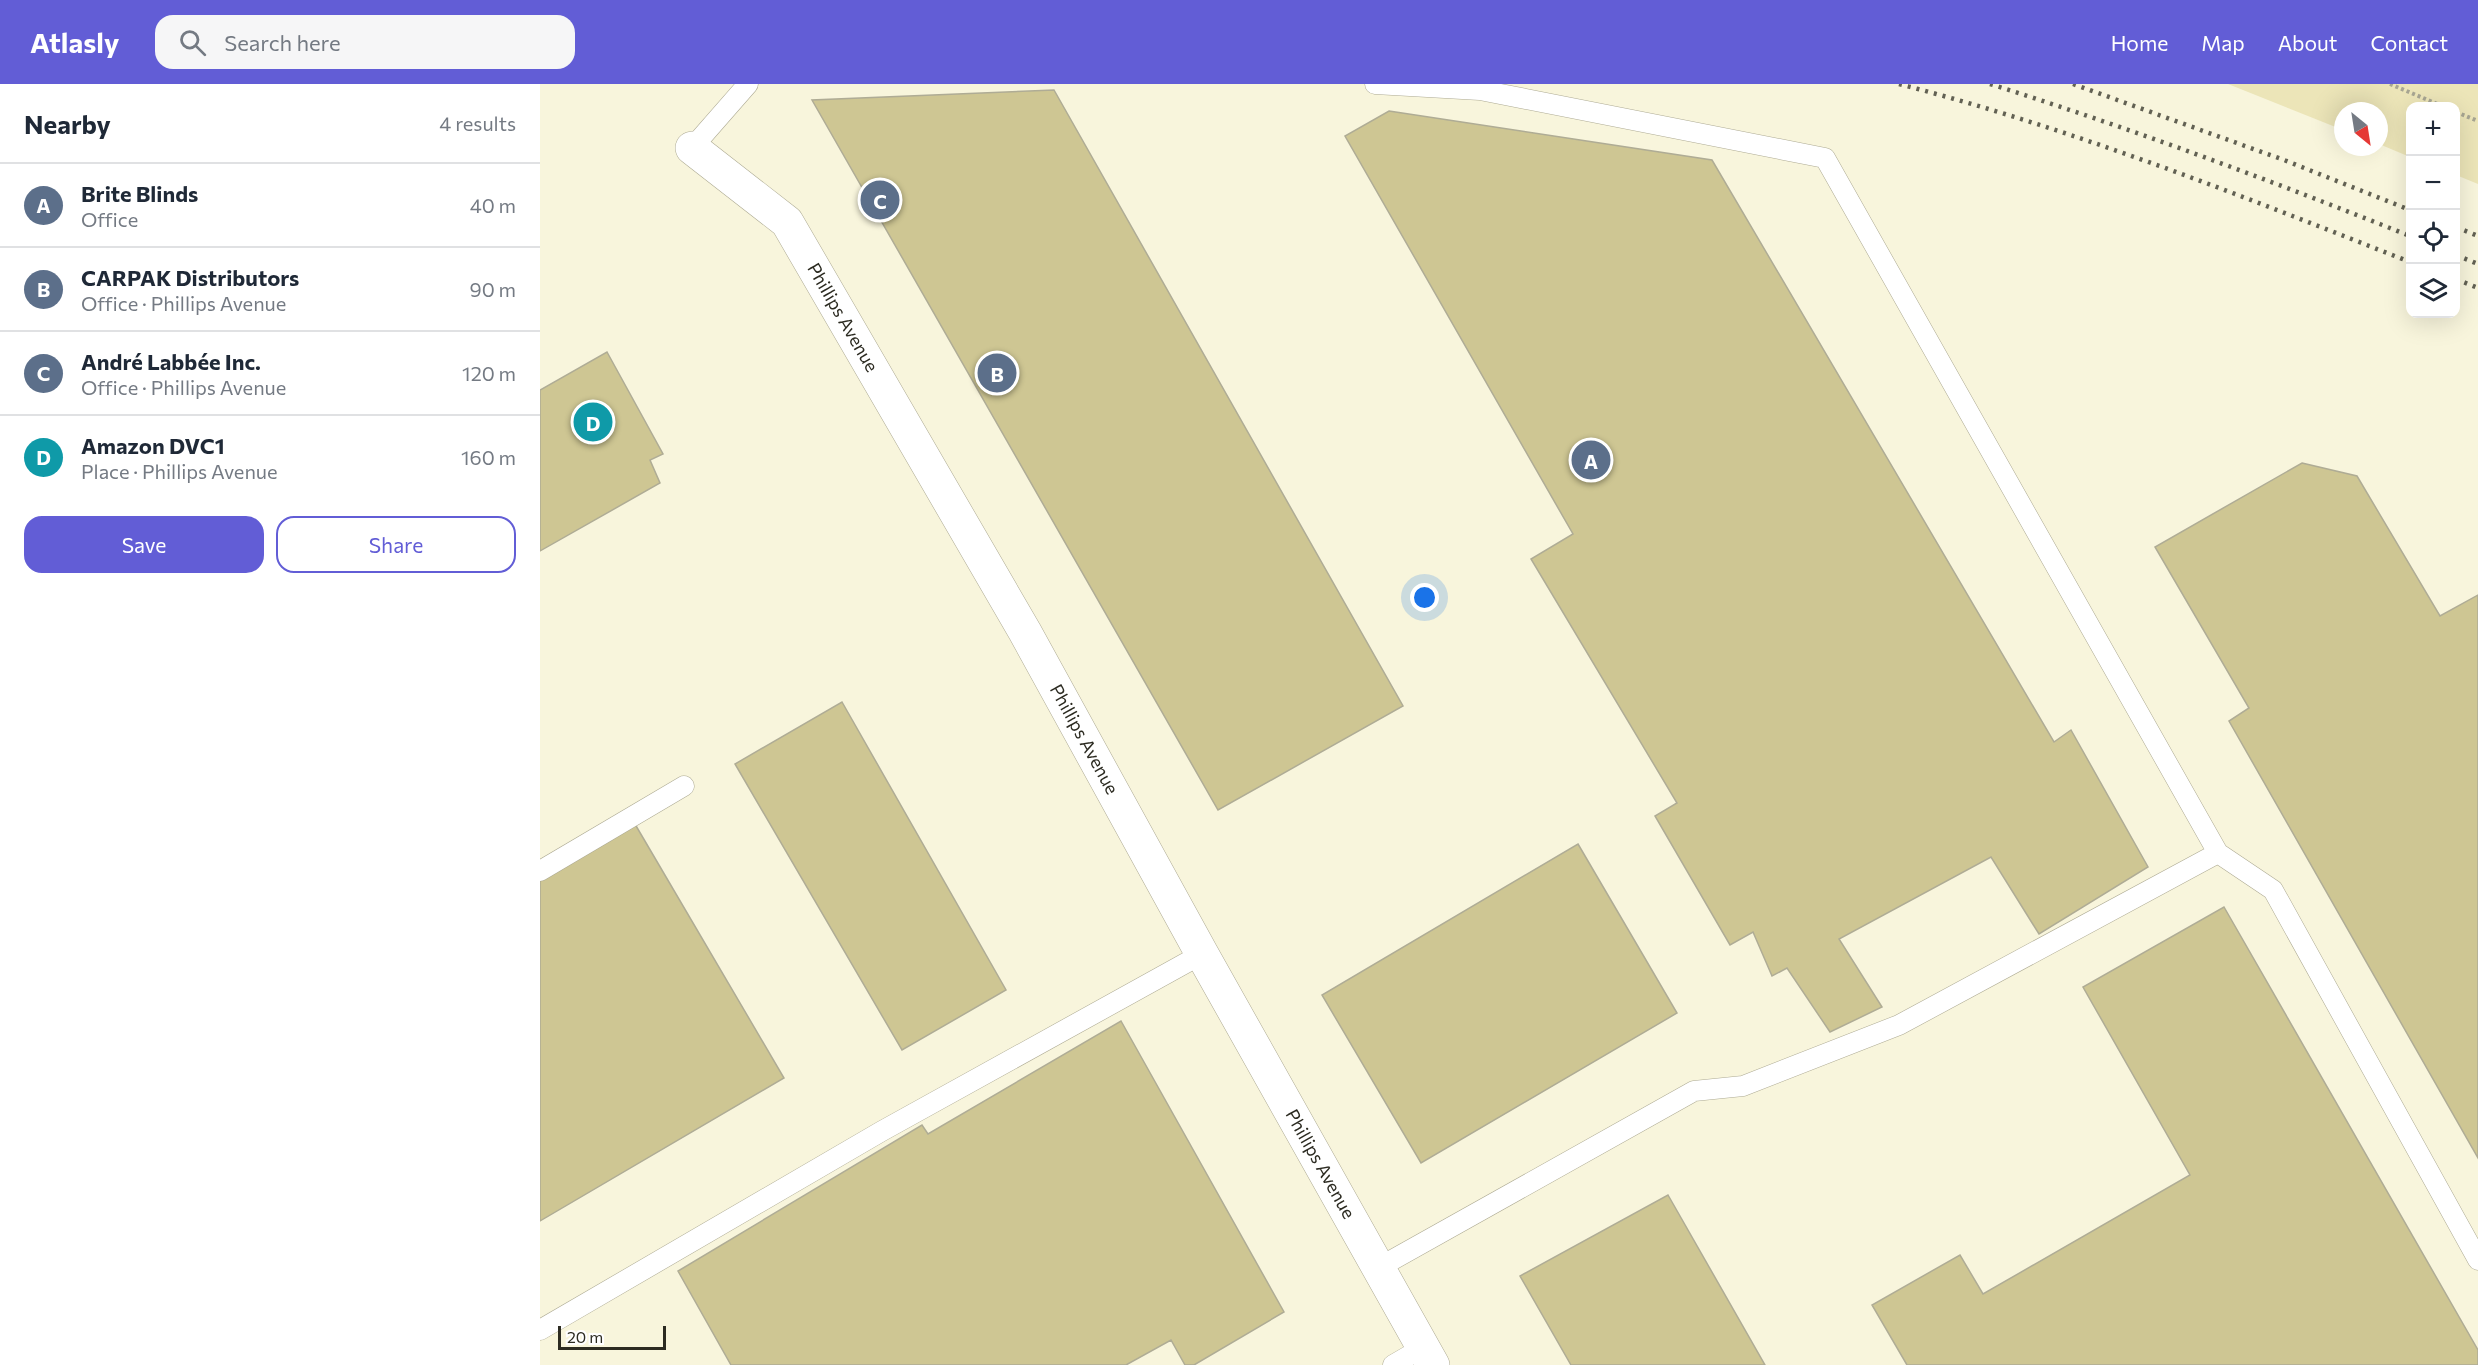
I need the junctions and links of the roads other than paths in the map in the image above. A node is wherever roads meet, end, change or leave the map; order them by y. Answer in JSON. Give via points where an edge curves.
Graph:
{"nodes":[{"id":1,"x":748,"y":84,"type":"edge"},
{"id":2,"x":1375,"y":84,"type":"edge"},
{"id":3,"x":692,"y":148,"type":"joint"},
{"id":4,"x":684,"y":786,"type":"dead end"},
{"id":5,"x":2218,"y":853,"type":"junction"},
{"id":6,"x":540,"y":871,"type":"edge"},
{"id":7,"x":1202,"y":954,"type":"junction"},
{"id":8,"x":2478,"y":1260,"type":"edge"},
{"id":9,"x":1378,"y":1268,"type":"junction"},
{"id":10,"x":540,"y":1330,"type":"edge"},
{"id":11,"x":1429,"y":1356,"type":"edge"},
{"id":12,"x":1393,"y":1365,"type":"edge"}],
"edges":[{"from":1,"to":3,"type":"lane"},
{"from":2,"to":5,"type":"lane","via":[[1480,90],[1825,158]]},
{"from":3,"to":7,"type":"street","name":"Phillips Avenue","via":[[788,222],[1025,632]]},
{"from":4,"to":6,"type":"lane"},
{"from":5,"to":8,"type":"lane","via":[[2273,890]]},
{"from":5,"to":9,"type":"lane","via":[[1899,1025],[1743,1086],[1694,1091]]},
{"from":7,"to":9,"type":"street","name":"Phillips Avenue"},
{"from":7,"to":10,"type":"lane","via":[[882,1131]]},
{"from":9,"to":11,"type":"street","name":"Phillips Avenue"},
{"from":11,"to":12,"type":"lane"}]}
